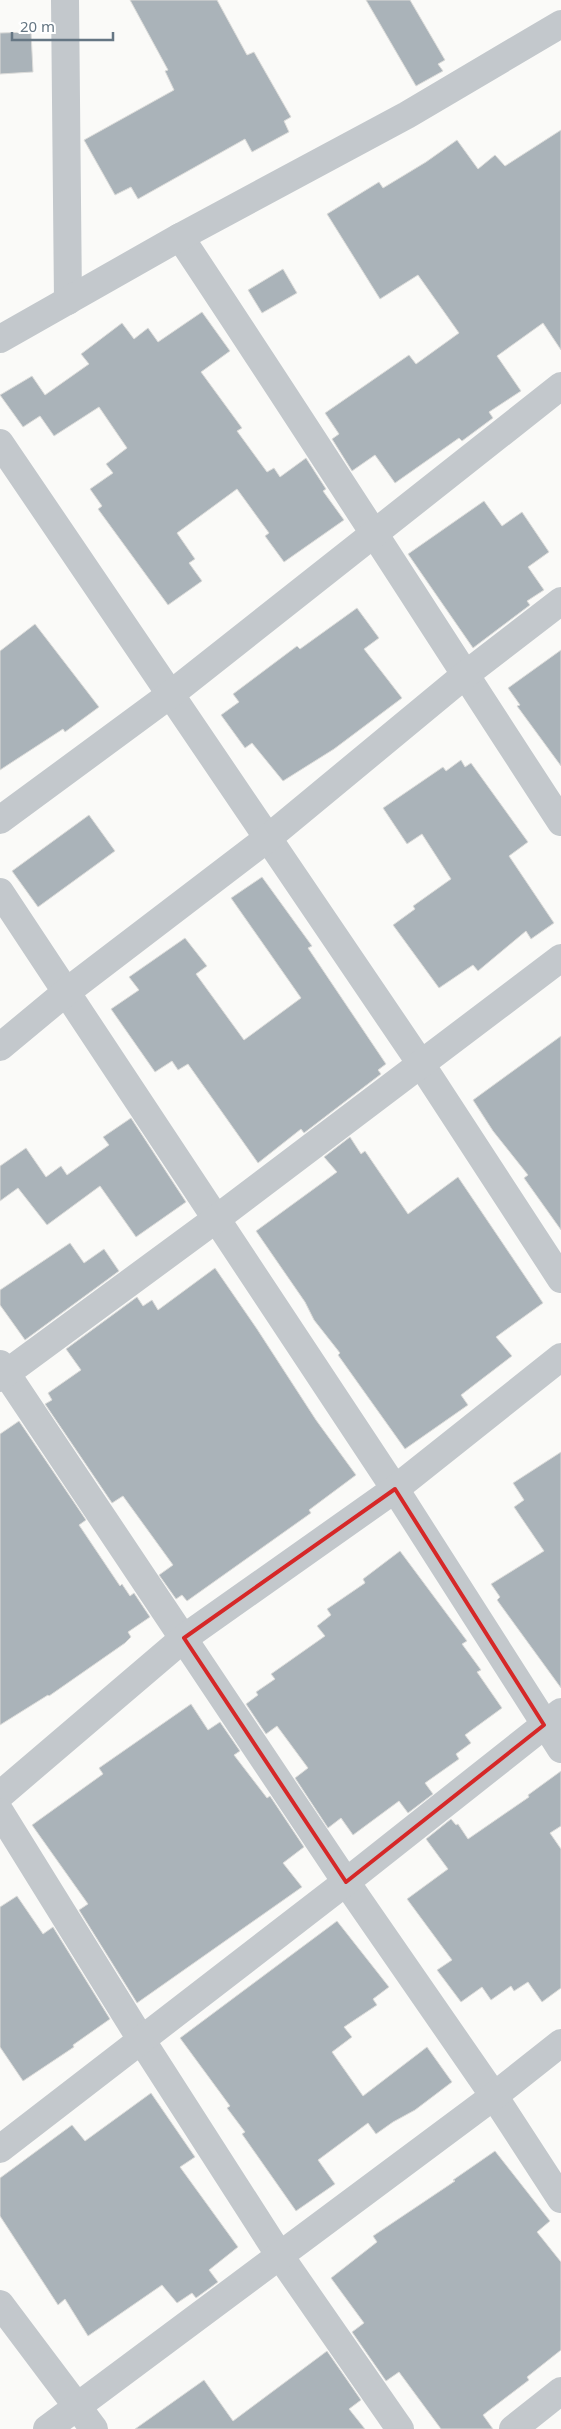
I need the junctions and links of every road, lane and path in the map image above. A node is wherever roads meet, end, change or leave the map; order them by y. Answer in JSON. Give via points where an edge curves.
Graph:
{"nodes":[{"id":1,"x":65,"y":0,"type":"edge"},
{"id":2,"x":561,"y":24,"type":"edge"},
{"id":3,"x":180,"y":237,"type":"junction"},
{"id":4,"x":68,"y":301,"type":"junction"},
{"id":5,"x":0,"y":339,"type":"edge"},
{"id":6,"x":561,"y":386,"type":"edge"},
{"id":7,"x":0,"y":443,"type":"edge"},
{"id":8,"x":375,"y":531,"type":"junction"},
{"id":9,"x":561,"y":601,"type":"edge"},
{"id":10,"x":465,"y":674,"type":"junction"},
{"id":11,"x":171,"y":694,"type":"junction"},
{"id":12,"x":0,"y":820,"type":"edge"},
{"id":13,"x":561,"y":822,"type":"edge"},
{"id":14,"x":268,"y":838,"type":"junction"},
{"id":15,"x":0,"y":892,"type":"edge"},
{"id":16,"x":561,"y":958,"type":"edge"},
{"id":17,"x":65,"y":993,"type":"junction"},
{"id":18,"x":0,"y":1047,"type":"edge"},
{"id":19,"x":421,"y":1064,"type":"junction"},
{"id":20,"x":216,"y":1219,"type":"junction"},
{"id":21,"x":561,"y":1279,"type":"edge"},
{"id":22,"x":561,"y":1358,"type":"edge"},
{"id":23,"x":2,"y":1372,"type":"edge"},
{"id":24,"x":395,"y":1489,"type":"junction"},
{"id":25,"x":184,"y":1638,"type":"junction"},
{"id":26,"x":553,"y":1718,"type":"edge"},
{"id":27,"x":561,"y":1749,"type":"edge"},
{"id":28,"x":0,"y":1795,"type":"edge"},
{"id":29,"x":0,"y":1812,"type":"edge"},
{"id":30,"x":346,"y":1882,"type":"junction"},
{"id":31,"x":142,"y":2041,"type":"junction"},
{"id":32,"x":561,"y":2043,"type":"edge"},
{"id":33,"x":494,"y":2096,"type":"junction"},
{"id":34,"x":0,"y":2149,"type":"edge"},
{"id":35,"x":561,"y":2199,"type":"edge"},
{"id":36,"x":280,"y":2256,"type":"junction"},
{"id":37,"x":0,"y":2304,"type":"edge"},
{"id":38,"x":561,"y":2391,"type":"edge"},
{"id":39,"x":78,"y":2406,"type":"junction"},
{"id":40,"x":47,"y":2429,"type":"edge"},
{"id":41,"x":94,"y":2429,"type":"edge"},
{"id":42,"x":400,"y":2429,"type":"edge"},
{"id":43,"x":513,"y":2429,"type":"edge"}],
"edges":[{"from":1,"to":4,"type":"street"},
{"from":2,"to":3,"type":"street","via":[[407,115]]},
{"from":3,"to":4,"type":"street"},
{"from":3,"to":8,"type":"street"},
{"from":4,"to":5,"type":"street"},
{"from":6,"to":8,"type":"street"},
{"from":7,"to":11,"type":"street"},
{"from":8,"to":10,"type":"street"},
{"from":8,"to":11,"type":"street"},
{"from":9,"to":10,"type":"street"},
{"from":10,"to":13,"type":"street"},
{"from":10,"to":14,"type":"street"},
{"from":11,"to":12,"type":"street"},
{"from":11,"to":14,"type":"street"},
{"from":14,"to":17,"type":"street"},
{"from":14,"to":19,"type":"street"},
{"from":15,"to":17,"type":"street"},
{"from":16,"to":19,"type":"street"},
{"from":17,"to":18,"type":"street"},
{"from":17,"to":20,"type":"street"},
{"from":19,"to":20,"type":"street"},
{"from":19,"to":21,"type":"street"},
{"from":20,"to":23,"type":"street"},
{"from":20,"to":24,"type":"street"},
{"from":22,"to":24,"type":"street"},
{"from":23,"to":25,"type":"street"},
{"from":24,"to":25,"type":"street"},
{"from":24,"to":26,"type":"street"},
{"from":25,"to":28,"type":"street"},
{"from":25,"to":30,"type":"street"},
{"from":26,"to":27,"type":"street"},
{"from":26,"to":30,"type":"street"},
{"from":29,"to":31,"type":"street"},
{"from":30,"to":31,"type":"street"},
{"from":30,"to":33,"type":"street"},
{"from":31,"to":34,"type":"street"},
{"from":31,"to":36,"type":"street"},
{"from":32,"to":33,"type":"street"},
{"from":33,"to":35,"type":"street"},
{"from":33,"to":36,"type":"street"},
{"from":36,"to":39,"type":"street"},
{"from":36,"to":42,"type":"street"},
{"from":37,"to":39,"type":"street"},
{"from":38,"to":43,"type":"street"},
{"from":39,"to":40,"type":"street"},
{"from":39,"to":41,"type":"street"}]}
